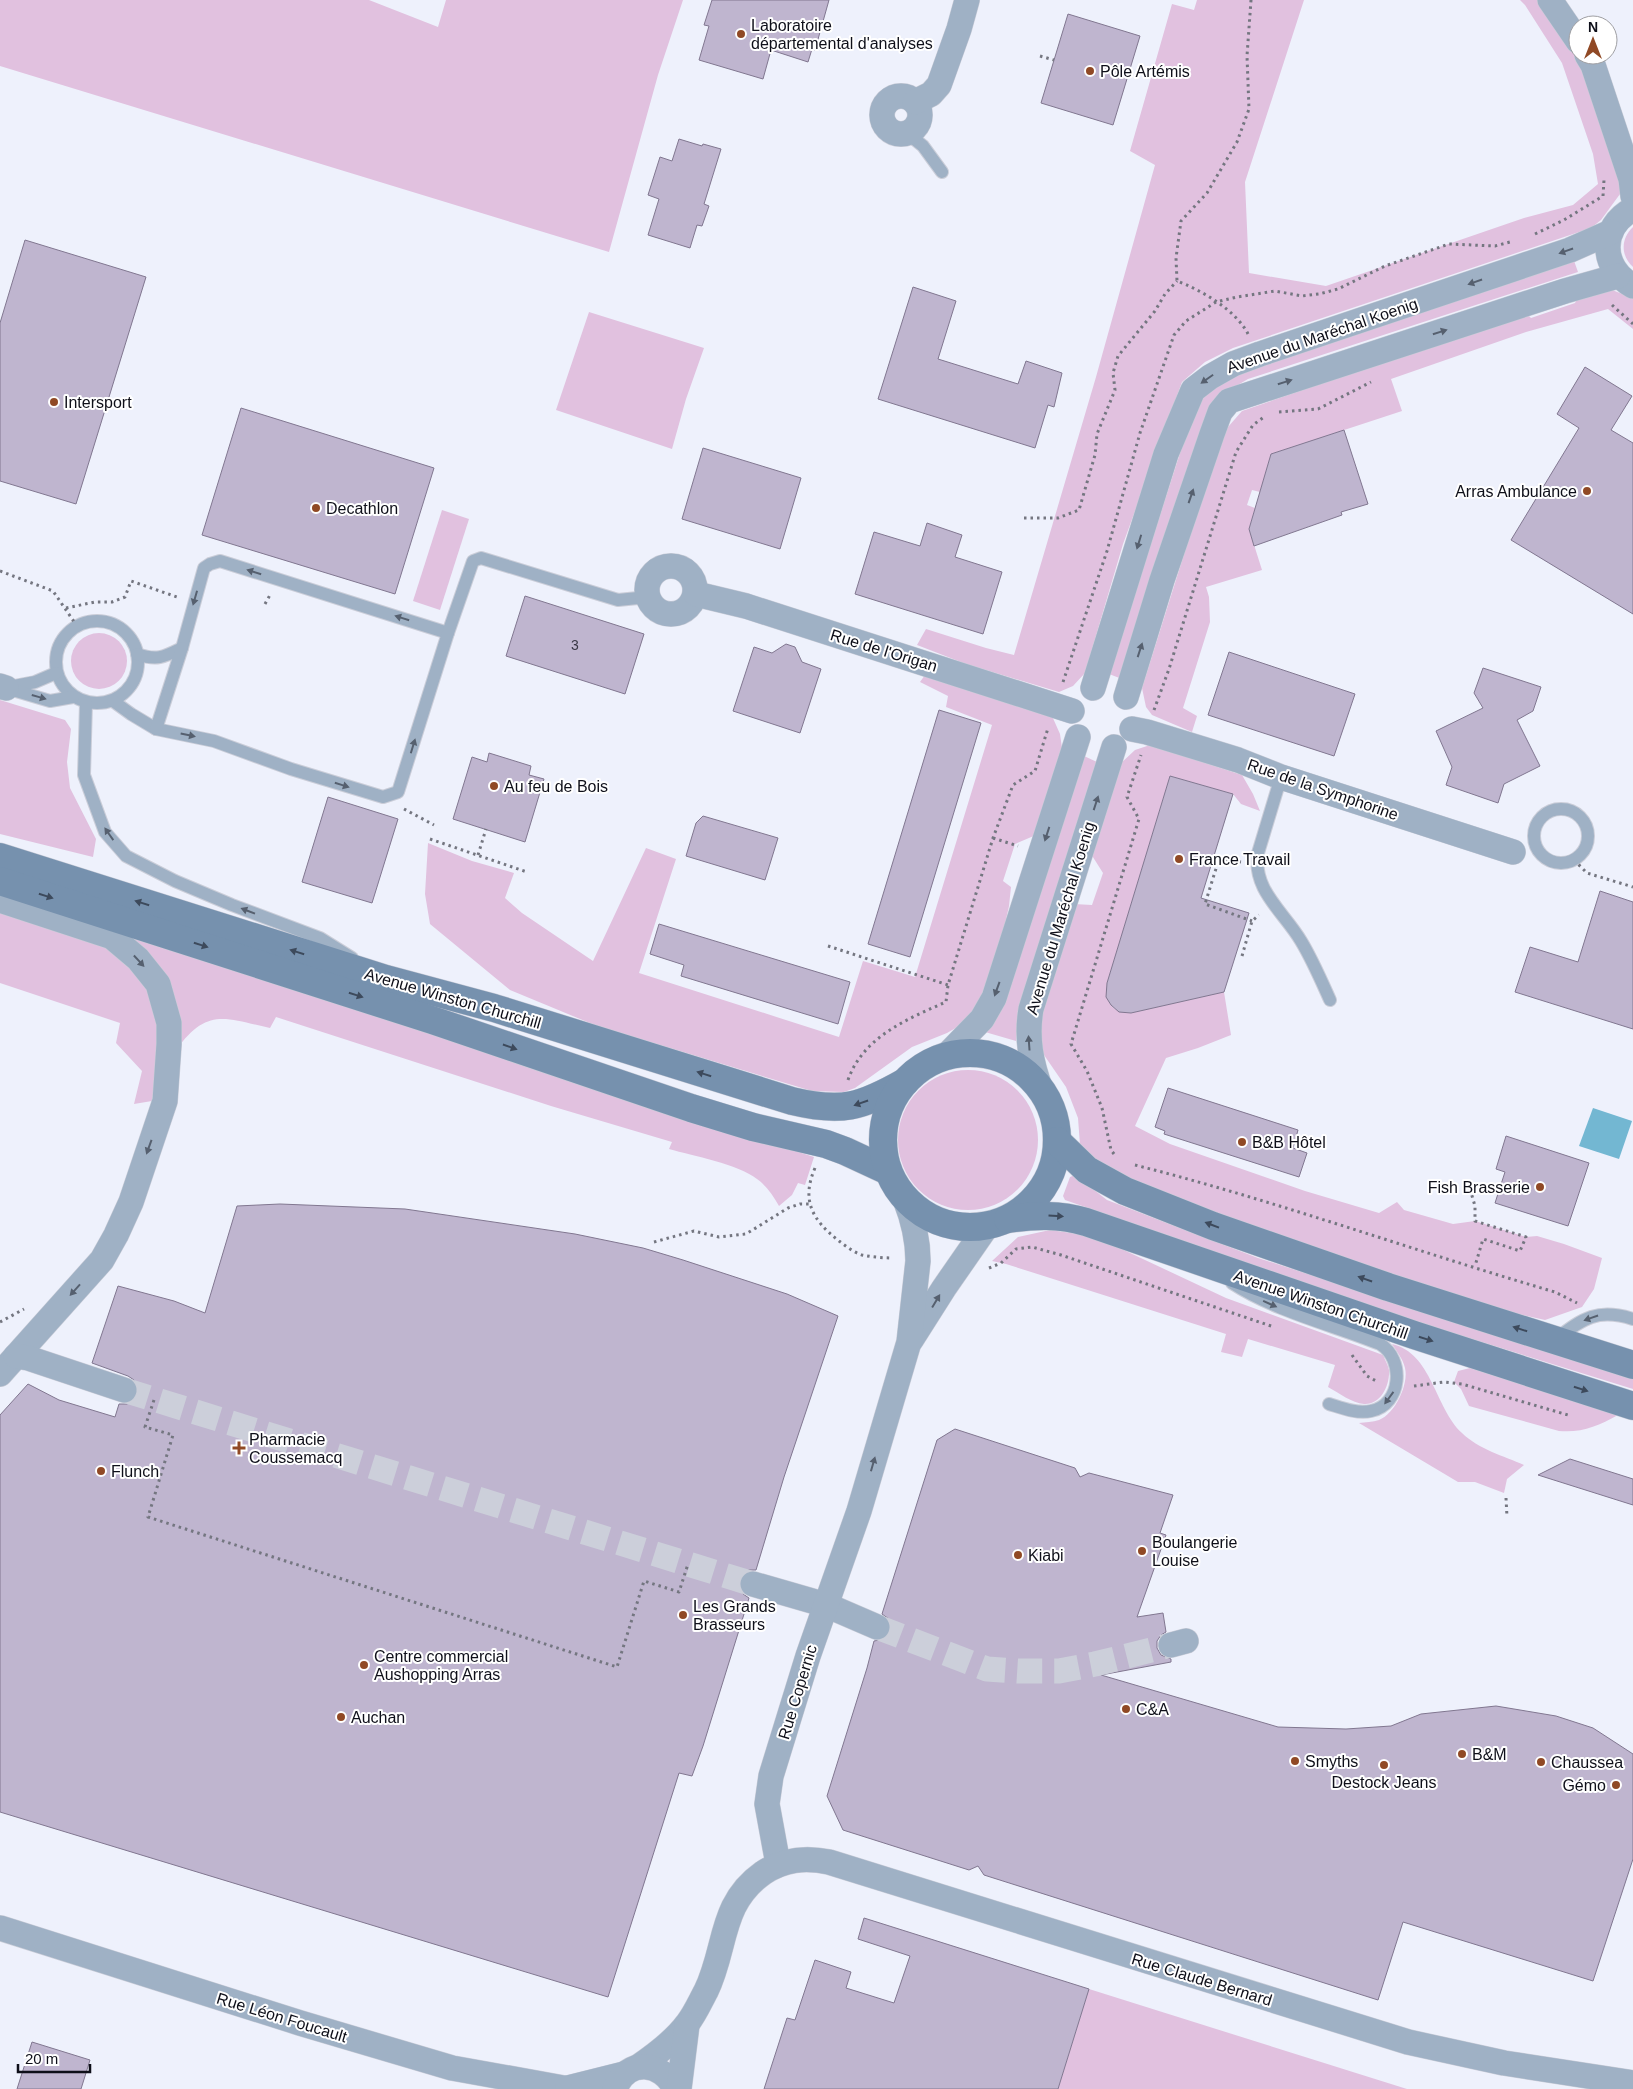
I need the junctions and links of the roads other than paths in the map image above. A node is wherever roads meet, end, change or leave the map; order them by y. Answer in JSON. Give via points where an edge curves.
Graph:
{"nodes":[{"id":1,"x":967,"y":0,"type":"edge"},
{"id":2,"x":1550,"y":0,"type":"edge"},
{"id":3,"x":1568,"y":26,"type":"edge"},
{"id":4,"x":1593,"y":65,"type":"edge"},
{"id":5,"x":915,"y":102,"type":"junction"},
{"id":6,"x":907,"y":133,"type":"junction"},
{"id":7,"x":942,"y":172,"type":"dead end"},
{"id":8,"x":1633,"y":196,"type":"edge"},
{"id":9,"x":1633,"y":209,"type":"edge"},
{"id":10,"x":1611,"y":232,"type":"junction"},
{"id":11,"x":1626,"y":281,"type":"edge"},
{"id":12,"x":696,"y":594,"type":"junction"},
{"id":13,"x":648,"y":597,"type":"junction"},
{"id":14,"x":448,"y":633,"type":"junction"},
{"id":15,"x":182,"y":648,"type":"junction"},
{"id":16,"x":137,"y":654,"type":"junction"},
{"id":17,"x":56,"y":672,"type":"junction"},
{"id":18,"x":3,"y":687,"type":"edge"},
{"id":19,"x":1093,"y":688,"type":"junction"},
{"id":20,"x":73,"y":697,"type":"junction"},
{"id":21,"x":1126,"y":697,"type":"junction"},
{"id":22,"x":113,"y":700,"type":"junction"},
{"id":23,"x":86,"y":702,"type":"junction"},
{"id":24,"x":1072,"y":711,"type":"junction"},
{"id":25,"x":156,"y":728,"type":"junction"},
{"id":26,"x":1078,"y":737,"type":"junction"},
{"id":27,"x":1137,"y":740,"type":"junction"},
{"id":28,"x":1114,"y":747,"type":"junction"},
{"id":29,"x":1281,"y":777,"type":"junction"},
{"id":30,"x":1524,"y":849,"type":"junction"},
{"id":31,"x":0,"y":857,"type":"edge"},
{"id":32,"x":0,"y":881,"type":"edge"},
{"id":33,"x":0,"y":900,"type":"edge"},
{"id":34,"x":386,"y":979,"type":"junction"},
{"id":35,"x":1330,"y":1000,"type":"dead end"},
{"id":36,"x":946,"y":1056,"type":"junction"},
{"id":37,"x":905,"y":1082,"type":"junction"},
{"id":38,"x":1041,"y":1090,"type":"junction"},
{"id":39,"x":1057,"y":1141,"type":"junction"},
{"id":40,"x":886,"y":1170,"type":"junction"},
{"id":41,"x":905,"y":1199,"type":"junction"},
{"id":42,"x":998,"y":1222,"type":"junction"},
{"id":43,"x":1198,"y":1261,"type":"junction"},
{"id":44,"x":1633,"y":1319,"type":"edge"},
{"id":45,"x":1555,"y":1340,"type":"junction"},
{"id":46,"x":909,"y":1342,"type":"junction"},
{"id":47,"x":1633,"y":1364,"type":"edge"},
{"id":48,"x":8,"y":1365,"type":"edge"},
{"id":49,"x":124,"y":1390,"type":"tunnel mouth"},
{"id":50,"x":1329,"y":1404,"type":"dead end"},
{"id":51,"x":1633,"y":1406,"type":"edge"},
{"id":52,"x":753,"y":1584,"type":"tunnel mouth"},
{"id":53,"x":826,"y":1605,"type":"junction"},
{"id":54,"x":877,"y":1627,"type":"tunnel mouth"},
{"id":55,"x":778,"y":1864,"type":"junction"},
{"id":56,"x":0,"y":1928,"type":"edge"},
{"id":57,"x":687,"y":2025,"type":"junction"},
{"id":58,"x":626,"y":2077,"type":"edge"},
{"id":59,"x":1633,"y":2083,"type":"edge"},
{"id":60,"x":568,"y":2089,"type":"edge"},
{"id":61,"x":677,"y":2089,"type":"edge"}],
"edges":[{"from":1,"to":5,"type":"street","via":[[939,85],[931,94]]},
{"from":2,"to":3,"type":"street"},
{"from":4,"to":8,"type":"street","via":[[1631,179]]},
{"from":5,"to":6,"type":"street","via":[[919,107],[920,120]]},
{"from":5,"to":6,"type":"street","via":[[905,96],[893,98],[882,111],[887,128],[893,133]]},
{"from":6,"to":7,"type":"lane"},
{"from":9,"to":10,"type":"street","via":[[1618,219]]},
{"from":10,"to":11,"type":"street","via":[[1608,258]]},
{"from":10,"to":19,"type":"street","name":"Avenue du Maréchal Koenig","one_way":true,"via":[[1570,250],[1233,364],[1193,390],[1166,454]]},
{"from":21,"to":11,"type":"street","name":"Avenue du Maréchal Koenig","one_way":true,"via":[[1220,412],[1229,401],[1565,291]]},
{"from":12,"to":13,"type":"street","via":[[688,608],[673,614],[658,610]]},
{"from":12,"to":13,"type":"street","via":[[693,578],[681,567],[673,565],[665,566],[652,575]]},
{"from":12,"to":24,"type":"street","name":"Rue de l'Origan","via":[[746,606]]},
{"from":13,"to":14,"type":"lane","via":[[618,600],[481,558],[473,562]]},
{"from":14,"to":15,"type":"lane","one_way":true,"via":[[220,562],[204,568]]},
{"from":25,"to":14,"type":"lane","one_way":true,"via":[[214,741],[291,770],[383,797],[398,792]]},
{"from":15,"to":16,"type":"lane","via":[[151,659]]},
{"from":15,"to":25,"type":"lane"},
{"from":16,"to":17,"type":"lane","via":[[129,636],[121,629],[100,621],[88,622],[66,634],[58,645]]},
{"from":16,"to":22,"type":"lane","via":[[137,673],[133,682],[122,696]]},
{"from":17,"to":18,"type":"lane","via":[[34,682]]},
{"from":17,"to":20,"type":"lane","via":[[65,690]]},
{"from":18,"to":20,"type":"lane","one_way":true,"via":[[50,700]]},
{"from":19,"to":21,"type":"street","via":[[1109,687]]},
{"from":19,"to":24,"type":"street","via":[[1077,700]]},
{"from":20,"to":23,"type":"lane"},
{"from":21,"to":27,"type":"street","via":[[1131,706]]},
{"from":22,"to":23,"type":"lane","via":[[100,704]]},
{"from":22,"to":25,"type":"lane"},
{"from":34,"to":23,"type":"lane","one_way":true,"via":[[320,938],[175,881],[126,856],[105,832],[84,775]]},
{"from":24,"to":26,"type":"street","via":[[1073,729]]},
{"from":26,"to":28,"type":"street","via":[[1094,748]]},
{"from":26,"to":36,"type":"street","one_way":true,"via":[[994,998],[982,1019]]},
{"from":27,"to":28,"type":"street","via":[[1127,737]]},
{"from":27,"to":29,"type":"street","name":"Rue de la Symphorine","via":[[1147,732]]},
{"from":38,"to":28,"type":"street","name":"Avenue du Maréchal Koenig","one_way":true,"via":[[1031,1061],[1030,1009]]},
{"from":29,"to":30,"type":"street","name":"Rue de la Symphorine"},
{"from":29,"to":35,"type":"lane","via":[[1262,838],[1256,865],[1258,875],[1274,904],[1301,940]]},
{"from":30,"to":30,"type":"lane","via":[[1539,821],[1553,810],[1570,811],[1584,822],[1588,838],[1586,847],[1574,860],[1556,863]]},
{"from":34,"to":31,"type":"main road","name":"Avenue Winston Churchill","one_way":true},
{"from":32,"to":40,"type":"main road","name":"Avenue Winston Churchill","one_way":true,"via":[[422,1016],[753,1127],[845,1150]]},
{"from":33,"to":48,"type":"street","one_way":true,"via":[[112,937],[138,959],[158,984],[169,1023],[165,1102],[131,1202],[116,1235],[102,1260]]},
{"from":37,"to":34,"type":"main road","name":"Avenue Winston Churchill","one_way":true,"via":[[850,1107],[792,1101],[494,1008]]},
{"from":36,"to":37,"type":"main road","via":[[924,1066]]},
{"from":36,"to":38,"type":"main road","via":[[973,1054],[999,1058],[1022,1071]]},
{"from":37,"to":40,"type":"main road","via":[[893,1099],[884,1126],[882,1147]]},
{"from":38,"to":39,"type":"main road","via":[[1053,1114]]},
{"from":39,"to":42,"type":"main road","via":[[1053,1165],[1044,1187],[1028,1205]]},
{"from":45,"to":39,"type":"main road","one_way":true,"via":[[1311,1261],[1125,1192],[1087,1170]]},
{"from":40,"to":41,"type":"main road"},
{"from":41,"to":42,"type":"main road","via":[[942,1223],[965,1228]]},
{"from":41,"to":46,"type":"street","via":[[916,1233],[918,1261]]},
{"from":42,"to":43,"type":"main road","name":"Avenue Winston Churchill","one_way":true,"via":[[1045,1215],[1072,1218]]},
{"from":46,"to":42,"type":"street","one_way":true,"via":[[954,1272]]},
{"from":43,"to":50,"type":"lane","one_way":true,"via":[[1262,1300],[1386,1348],[1394,1360],[1397,1376],[1387,1403],[1363,1412]]},
{"from":43,"to":51,"type":"main road","name":"Avenue Winston Churchill","one_way":true},
{"from":44,"to":45,"type":"lane","one_way":true,"via":[[1617,1314],[1596,1316],[1573,1326]]},
{"from":45,"to":47,"type":"main road"},
{"from":53,"to":46,"type":"street","name":"Rue Copernic","one_way":true,"via":[[859,1511]]},
{"from":48,"to":49,"type":"street","via":[[36,1361]]},
{"from":52,"to":53,"type":"street"},
{"from":53,"to":54,"type":"street"},
{"from":53,"to":55,"type":"street","name":"Rue Copernic","via":[[768,1790],[768,1818]]},
{"from":55,"to":57,"type":"street","via":[[748,1886],[733,1905],[707,1989]]},
{"from":55,"to":59,"type":"street","name":"Rue Claude Bernard","via":[[802,1858],[829,1862],[1408,2042],[1504,2064]]},
{"from":56,"to":60,"type":"street","name":"Rue Léon Foucault","via":[[452,2068]]},
{"from":57,"to":58,"type":"street"},
{"from":57,"to":61,"type":"street"},
{"from":58,"to":60,"type":"street","name":"Rue Léon Foucault"},
{"from":58,"to":61,"type":"street","via":[[650,2067],[662,2071]]}]}
